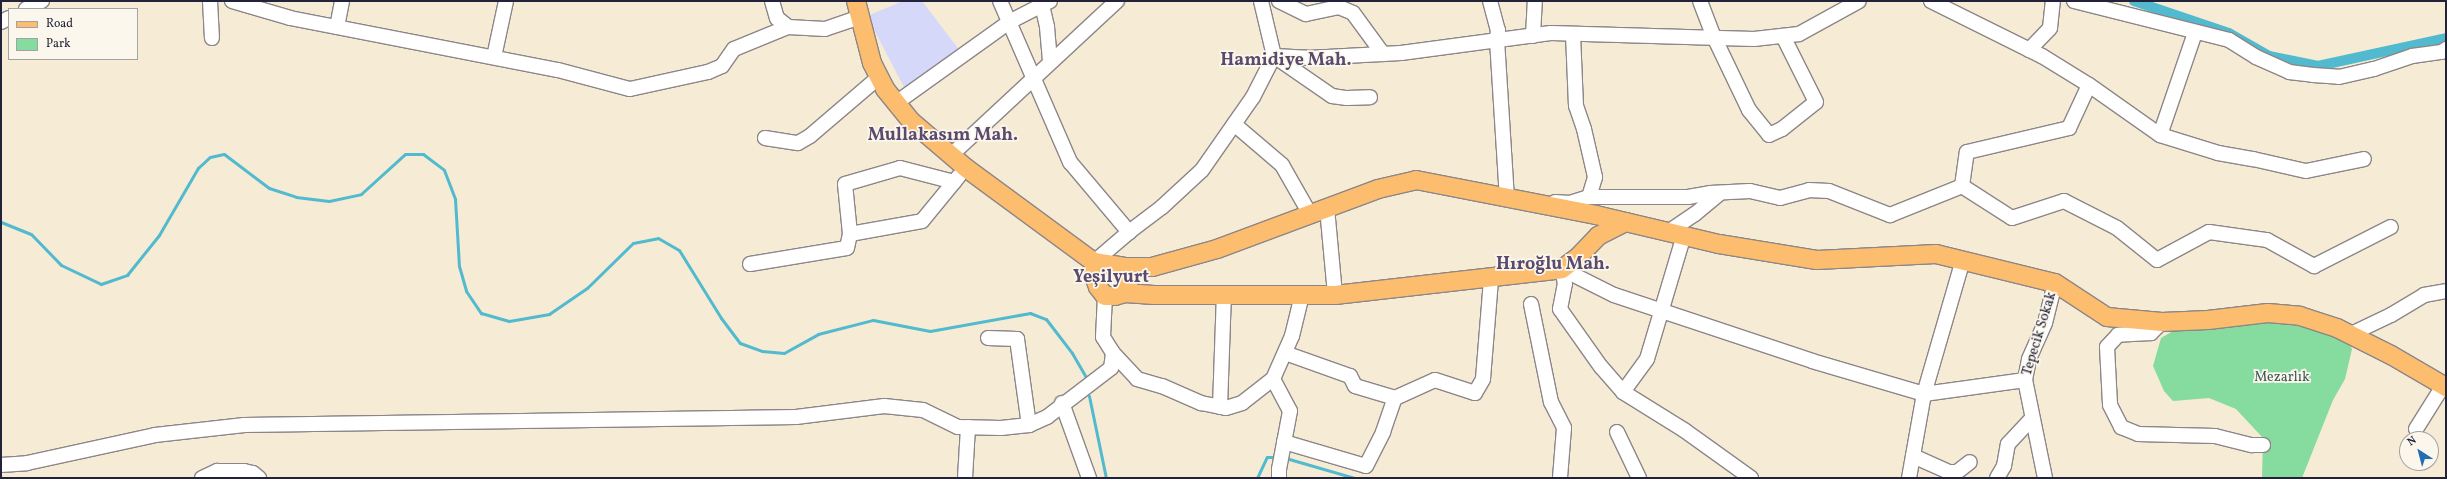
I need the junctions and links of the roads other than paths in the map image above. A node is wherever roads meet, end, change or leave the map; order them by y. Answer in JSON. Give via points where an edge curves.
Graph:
{"nodes":[{"id":1,"x":42,"y":1,"type":"edge"},
{"id":2,"x":210,"y":1,"type":"edge"},
{"id":3,"x":232,"y":1,"type":"edge"},
{"id":4,"x":342,"y":1,"type":"edge"},
{"id":5,"x":506,"y":1,"type":"edge"},
{"id":6,"x":772,"y":1,"type":"edge"},
{"id":7,"x":1000,"y":1,"type":"edge"},
{"id":8,"x":1117,"y":1,"type":"edge"},
{"id":9,"x":1261,"y":1,"type":"edge"},
{"id":10,"x":1279,"y":1,"type":"edge"},
{"id":11,"x":1490,"y":1,"type":"edge"},
{"id":12,"x":1535,"y":1,"type":"edge"},
{"id":13,"x":1700,"y":1,"type":"edge"},
{"id":14,"x":1859,"y":1,"type":"edge"},
{"id":15,"x":1931,"y":1,"type":"edge"},
{"id":16,"x":2053,"y":1,"type":"edge"},
{"id":17,"x":2082,"y":2,"type":"edge"},
{"id":18,"x":1046,"y":3,"type":"edge"},
{"id":19,"x":28,"y":8,"type":"edge"},
{"id":20,"x":857,"y":9,"type":"edge"},
{"id":21,"x":1009,"y":22,"type":"junction"},
{"id":22,"x":337,"y":27,"type":"junction"},
{"id":23,"x":788,"y":28,"type":"junction"},
{"id":24,"x":2195,"y":33,"type":"junction"},
{"id":25,"x":1573,"y":34,"type":"junction"},
{"id":26,"x":1534,"y":36,"type":"junction"},
{"id":27,"x":1783,"y":36,"type":"junction"},
{"id":28,"x":1714,"y":37,"type":"junction"},
{"id":29,"x":212,"y":38,"type":"dead end"},
{"id":30,"x":1497,"y":40,"type":"junction"},
{"id":31,"x":2446,"y":49,"type":"edge"},
{"id":32,"x":2029,"y":50,"type":"junction"},
{"id":33,"x":1383,"y":54,"type":"junction"},
{"id":34,"x":1274,"y":56,"type":"junction"},
{"id":35,"x":494,"y":58,"type":"junction"},
{"id":36,"x":1050,"y":62,"type":"junction"},
{"id":37,"x":879,"y":77,"type":"junction"},
{"id":38,"x":1034,"y":78,"type":"junction"},
{"id":39,"x":2089,"y":85,"type":"junction"},
{"id":40,"x":1370,"y":97,"type":"dead end"},
{"id":41,"x":896,"y":103,"type":"junction"},
{"id":42,"x":1234,"y":124,"type":"junction"},
{"id":43,"x":2160,"y":136,"type":"junction"},
{"id":44,"x":764,"y":138,"type":"dead end"},
{"id":45,"x":950,"y":156,"type":"junction"},
{"id":46,"x":2364,"y":159,"type":"dead end"},
{"id":47,"x":966,"y":168,"type":"junction"},
{"id":48,"x":954,"y":182,"type":"junction"},
{"id":49,"x":1962,"y":186,"type":"junction"},
{"id":50,"x":1720,"y":193,"type":"junction"},
{"id":51,"x":1698,"y":195,"type":"junction"},
{"id":52,"x":1508,"y":197,"type":"junction"},
{"id":53,"x":1589,"y":197,"type":"junction"},
{"id":54,"x":1528,"y":201,"type":"junction"},
{"id":55,"x":1327,"y":208,"type":"junction"},
{"id":56,"x":1310,"y":214,"type":"junction"},
{"id":57,"x":1695,"y":214,"type":"junction"},
{"id":58,"x":1626,"y":222,"type":"junction"},
{"id":59,"x":2391,"y":227,"type":"dead end"},
{"id":60,"x":1129,"y":232,"type":"junction"},
{"id":61,"x":850,"y":234,"type":"junction"},
{"id":62,"x":1676,"y":234,"type":"junction"},
{"id":63,"x":1963,"y":260,"type":"junction"},
{"id":64,"x":1094,"y":262,"type":"junction"},
{"id":65,"x":750,"y":264,"type":"dead end"},
{"id":66,"x":1124,"y":267,"type":"junction"},
{"id":67,"x":1562,"y":270,"type":"junction"},
{"id":68,"x":1491,"y":279,"type":"junction"},
{"id":69,"x":2055,"y":283,"type":"junction"},
{"id":70,"x":1125,"y":292,"type":"junction"},
{"id":71,"x":2446,"y":292,"type":"edge"},
{"id":72,"x":1224,"y":294,"type":"junction"},
{"id":73,"x":1302,"y":295,"type":"junction"},
{"id":74,"x":1335,"y":295,"type":"junction"},
{"id":75,"x":1105,"y":296,"type":"junction"},
{"id":76,"x":1531,"y":304,"type":"dead end"},
{"id":77,"x":1663,"y":310,"type":"junction"},
{"id":78,"x":2162,"y":322,"type":"junction"},
{"id":79,"x":2349,"y":335,"type":"junction"},
{"id":80,"x":988,"y":338,"type":"dead end"},
{"id":81,"x":1113,"y":353,"type":"junction"},
{"id":82,"x":1285,"y":353,"type":"junction"},
{"id":83,"x":1273,"y":379,"type":"junction"},
{"id":84,"x":2025,"y":380,"type":"junction"},
{"id":85,"x":2444,"y":386,"type":"edge"},
{"id":86,"x":1623,"y":392,"type":"junction"},
{"id":87,"x":1924,"y":394,"type":"junction"},
{"id":88,"x":1395,"y":398,"type":"junction"},
{"id":89,"x":1062,"y":403,"type":"junction"},
{"id":90,"x":1220,"y":407,"type":"junction"},
{"id":91,"x":2032,"y":418,"type":"junction"},
{"id":92,"x":1029,"y":425,"type":"junction"},
{"id":93,"x":968,"y":427,"type":"junction"},
{"id":94,"x":2416,"y":429,"type":"dead end"},
{"id":95,"x":1617,"y":432,"type":"dead end"},
{"id":96,"x":1284,"y":442,"type":"junction"},
{"id":97,"x":2264,"y":445,"type":"dead end"},
{"id":98,"x":1913,"y":456,"type":"junction"},
{"id":99,"x":1970,"y":462,"type":"dead end"},
{"id":100,"x":1,"y":465,"type":"edge"},
{"id":101,"x":202,"y":478,"type":"edge"},
{"id":102,"x":259,"y":478,"type":"edge"},
{"id":103,"x":965,"y":478,"type":"edge"},
{"id":104,"x":1089,"y":478,"type":"edge"},
{"id":105,"x":1279,"y":478,"type":"edge"},
{"id":106,"x":1560,"y":478,"type":"edge"},
{"id":107,"x":1639,"y":478,"type":"edge"},
{"id":108,"x":1752,"y":478,"type":"edge"},
{"id":109,"x":1909,"y":478,"type":"edge"},
{"id":110,"x":1996,"y":478,"type":"edge"},
{"id":111,"x":2045,"y":478,"type":"edge"}],
"edges":[{"from":1,"to":19,"type":"street"},
{"from":2,"to":29,"type":"street"},
{"from":3,"to":22,"type":"street","via":[[290,18]]},
{"from":4,"to":22,"type":"street"},
{"from":5,"to":35,"type":"street"},
{"from":6,"to":23,"type":"street","via":[[777,18]]},
{"from":7,"to":21,"type":"street"},
{"from":8,"to":36,"type":"street"},
{"from":9,"to":34,"type":"street"},
{"from":10,"to":33,"type":"street","via":[[1306,14],[1339,6],[1353,13]]},
{"from":11,"to":30,"type":"street","via":[[1498,30]]},
{"from":12,"to":26,"type":"street"},
{"from":13,"to":28,"type":"street"},
{"from":14,"to":27,"type":"street","via":[[1799,34]]},
{"from":15,"to":32,"type":"street"},
{"from":16,"to":32,"type":"street","via":[[2050,28]]},
{"from":17,"to":24,"type":"street"},
{"from":18,"to":21,"type":"street"},
{"from":18,"to":36,"type":"street"},
{"from":20,"to":23,"type":"street","via":[[825,29]]},
{"from":20,"to":37,"type":"main road","via":[[872,64]]},
{"from":21,"to":38,"type":"street"},
{"from":21,"to":41,"type":"street"},
{"from":22,"to":35,"type":"street"},
{"from":23,"to":35,"type":"street","via":[[734,49],[722,66],[708,72],[630,89],[558,70]]},
{"from":24,"to":31,"type":"street","via":[[2229,40],[2256,57],[2289,72],[2339,77]]},
{"from":24,"to":43,"type":"street"},
{"from":25,"to":26,"type":"street"},
{"from":25,"to":28,"type":"street"},
{"from":25,"to":53,"type":"street","via":[[1576,106],[1595,177]]},
{"from":26,"to":30,"type":"street"},
{"from":27,"to":28,"type":"street","via":[[1754,39]]},
{"from":27,"to":28,"type":"street","via":[[1816,102],[1782,129],[1769,135],[1749,110]]},
{"from":30,"to":33,"type":"street"},
{"from":30,"to":52,"type":"street"},
{"from":32,"to":39,"type":"street"},
{"from":33,"to":34,"type":"street","via":[[1308,58]]},
{"from":34,"to":40,"type":"street","via":[[1332,96]]},
{"from":34,"to":42,"type":"street","via":[[1253,98]]},
{"from":36,"to":38,"type":"street"},
{"from":37,"to":41,"type":"main road"},
{"from":37,"to":44,"type":"street","via":[[810,136],[798,143]]},
{"from":38,"to":45,"type":"street"},
{"from":38,"to":60,"type":"street","via":[[1070,162]]},
{"from":39,"to":43,"type":"street"},
{"from":39,"to":49,"type":"street","via":[[2069,128],[1967,152]]},
{"from":41,"to":45,"type":"main road","via":[[910,121]]},
{"from":42,"to":56,"type":"street","via":[[1282,165]]},
{"from":42,"to":60,"type":"street","via":[[1202,170],[1162,207]]},
{"from":43,"to":46,"type":"street","via":[[2218,154],[2306,171]]},
{"from":45,"to":47,"type":"main road"},
{"from":47,"to":48,"type":"street"},
{"from":47,"to":64,"type":"main road"},
{"from":48,"to":61,"type":"street","via":[[922,221]]},
{"from":48,"to":61,"type":"street","via":[[900,168],[845,184]]},
{"from":49,"to":50,"type":"street","via":[[1890,215],[1829,191],[1809,190],[1780,198],[1750,192]]},
{"from":49,"to":59,"type":"street","via":[[2012,218],[2064,202],[2117,228],[2157,260],[2209,232],[2267,240],[2314,266]]},
{"from":50,"to":51,"type":"street"},
{"from":50,"to":57,"type":"street"},
{"from":51,"to":53,"type":"street","via":[[1646,198]]},
{"from":51,"to":57,"type":"street"},
{"from":52,"to":54,"type":"main road"},
{"from":52,"to":55,"type":"main road","via":[[1416,180],[1378,189]]},
{"from":53,"to":54,"type":"street","via":[[1570,203]]},
{"from":54,"to":58,"type":"main road"},
{"from":55,"to":56,"type":"main road"},
{"from":55,"to":74,"type":"street"},
{"from":56,"to":66,"type":"main road","via":[[1210,251],[1152,267]]},
{"from":57,"to":62,"type":"street"},
{"from":58,"to":62,"type":"main road"},
{"from":58,"to":67,"type":"main road","via":[[1598,236]]},
{"from":60,"to":64,"type":"street"},
{"from":61,"to":65,"type":"street","via":[[847,248]]},
{"from":62,"to":63,"type":"main road","via":[[1719,244],[1817,260],[1936,254]]},
{"from":62,"to":77,"type":"street"},
{"from":63,"to":69,"type":"main road"},
{"from":63,"to":87,"type":"street"},
{"from":64,"to":66,"type":"main road"},
{"from":64,"to":75,"type":"main road","via":[[1094,276]]},
{"from":66,"to":70,"type":"main road","via":[[1129,276]]},
{"from":67,"to":68,"type":"main road"},
{"from":67,"to":77,"type":"street","via":[[1614,295]]},
{"from":67,"to":86,"type":"street","via":[[1565,284],[1560,310],[1601,367]]},
{"from":68,"to":74,"type":"main road"},
{"from":68,"to":88,"type":"street","via":[[1483,379],[1475,393],[1435,380]]},
{"from":69,"to":78,"type":"main road","via":[[2107,317]]},
{"from":69,"to":84,"type":"street","name":"Tepecik Sokak","via":[[2045,323],[2029,359]]},
{"from":70,"to":72,"type":"main road"},
{"from":70,"to":75,"type":"main road"},
{"from":71,"to":79,"type":"street","via":[[2424,294],[2391,315]]},
{"from":72,"to":73,"type":"main road"},
{"from":72,"to":90,"type":"street"},
{"from":73,"to":74,"type":"main road"},
{"from":73,"to":82,"type":"street"},
{"from":75,"to":81,"type":"street","via":[[1103,337]]},
{"from":76,"to":106,"type":"street","via":[[1551,402],[1564,428]]},
{"from":77,"to":86,"type":"street","via":[[1647,359]]},
{"from":77,"to":87,"type":"street","via":[[1812,361]]},
{"from":78,"to":79,"type":"main road","via":[[2268,314],[2300,316]]},
{"from":78,"to":97,"type":"street","via":[[2151,334],[2118,335],[2106,347],[2110,405],[2121,426],[2138,434],[2215,436],[2252,445]]},
{"from":79,"to":85,"type":"main road","via":[[2391,355]]},
{"from":80,"to":92,"type":"street","via":[[1017,339]]},
{"from":81,"to":89,"type":"street","via":[[1111,368]]},
{"from":81,"to":90,"type":"street","via":[[1137,379]]},
{"from":82,"to":83,"type":"street"},
{"from":82,"to":88,"type":"street","via":[[1350,376],[1355,386]]},
{"from":83,"to":90,"type":"street","via":[[1242,403],[1226,408]]},
{"from":83,"to":96,"type":"street","via":[[1290,411]]},
{"from":84,"to":87,"type":"street"},
{"from":84,"to":91,"type":"street","name":"Tepecik Sokak"},
{"from":85,"to":94,"type":"street"},
{"from":86,"to":108,"type":"street","via":[[1684,430]]},
{"from":87,"to":98,"type":"street"},
{"from":88,"to":96,"type":"street","via":[[1383,432],[1366,466]]},
{"from":89,"to":92,"type":"street","via":[[1046,417]]},
{"from":89,"to":104,"type":"street"},
{"from":91,"to":110,"type":"street","via":[[2008,444],[2004,466]]},
{"from":91,"to":111,"type":"street","name":"Tepecik Sokak"},
{"from":92,"to":93,"type":"street","via":[[1001,428]]},
{"from":93,"to":100,"type":"street","via":[[958,427],[923,410],[884,406],[796,417],[244,425],[155,435],[27,462]]},
{"from":93,"to":103,"type":"street"},
{"from":95,"to":107,"type":"street"},
{"from":96,"to":105,"type":"street","via":[[1278,469]]},
{"from":98,"to":99,"type":"street","via":[[1949,472],[1957,472]]},
{"from":98,"to":109,"type":"street"},
{"from":101,"to":102,"type":"street","via":[[216,471],[244,471]]}]}
